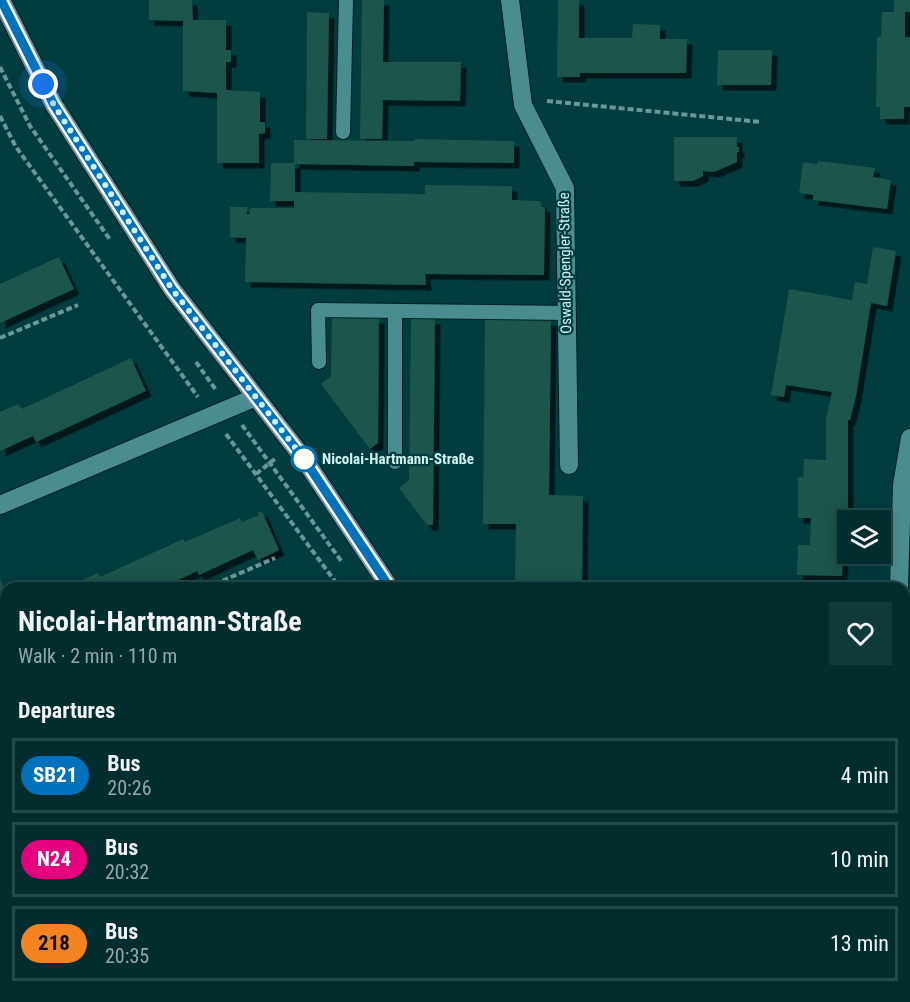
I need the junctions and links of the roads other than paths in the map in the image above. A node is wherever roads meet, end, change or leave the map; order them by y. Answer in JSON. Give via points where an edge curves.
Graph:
{"nodes":[{"id":1,"x":1,"y":0,"type":"edge"},
{"id":2,"x":346,"y":0,"type":"edge"},
{"id":3,"x":510,"y":0,"type":"edge"},
{"id":4,"x":343,"y":132,"type":"dead end"},
{"id":5,"x":395,"y":311,"type":"junction"},
{"id":6,"x":567,"y":313,"type":"junction"},
{"id":7,"x":319,"y":362,"type":"dead end"},
{"id":8,"x":256,"y":397,"type":"junction"},
{"id":9,"x":910,"y":438,"type":"edge"},
{"id":10,"x":394,"y":462,"type":"dead end"},
{"id":11,"x":569,"y":465,"type":"dead end"},
{"id":12,"x":0,"y":505,"type":"edge"},
{"id":13,"x":386,"y":582,"type":"edge"},
{"id":14,"x":899,"y":582,"type":"edge"}],
"edges":[{"from":1,"to":8,"type":"street","via":[[54,105],[166,279]]},
{"from":2,"to":4,"type":"lane"},
{"from":3,"to":6,"type":"street","name":"Oswald-Spengler-Straße","via":[[523,105],[565,188]]},
{"from":5,"to":6,"type":"lane"},
{"from":5,"to":7,"type":"lane","via":[[318,310]]},
{"from":5,"to":10,"type":"lane"},
{"from":6,"to":11,"type":"street","name":"Oswald-Spengler-Straße"},
{"from":8,"to":12,"type":"street"},
{"from":8,"to":13,"type":"street","via":[[304,459]]},
{"from":9,"to":14,"type":"street","via":[[902,485]]}]}
